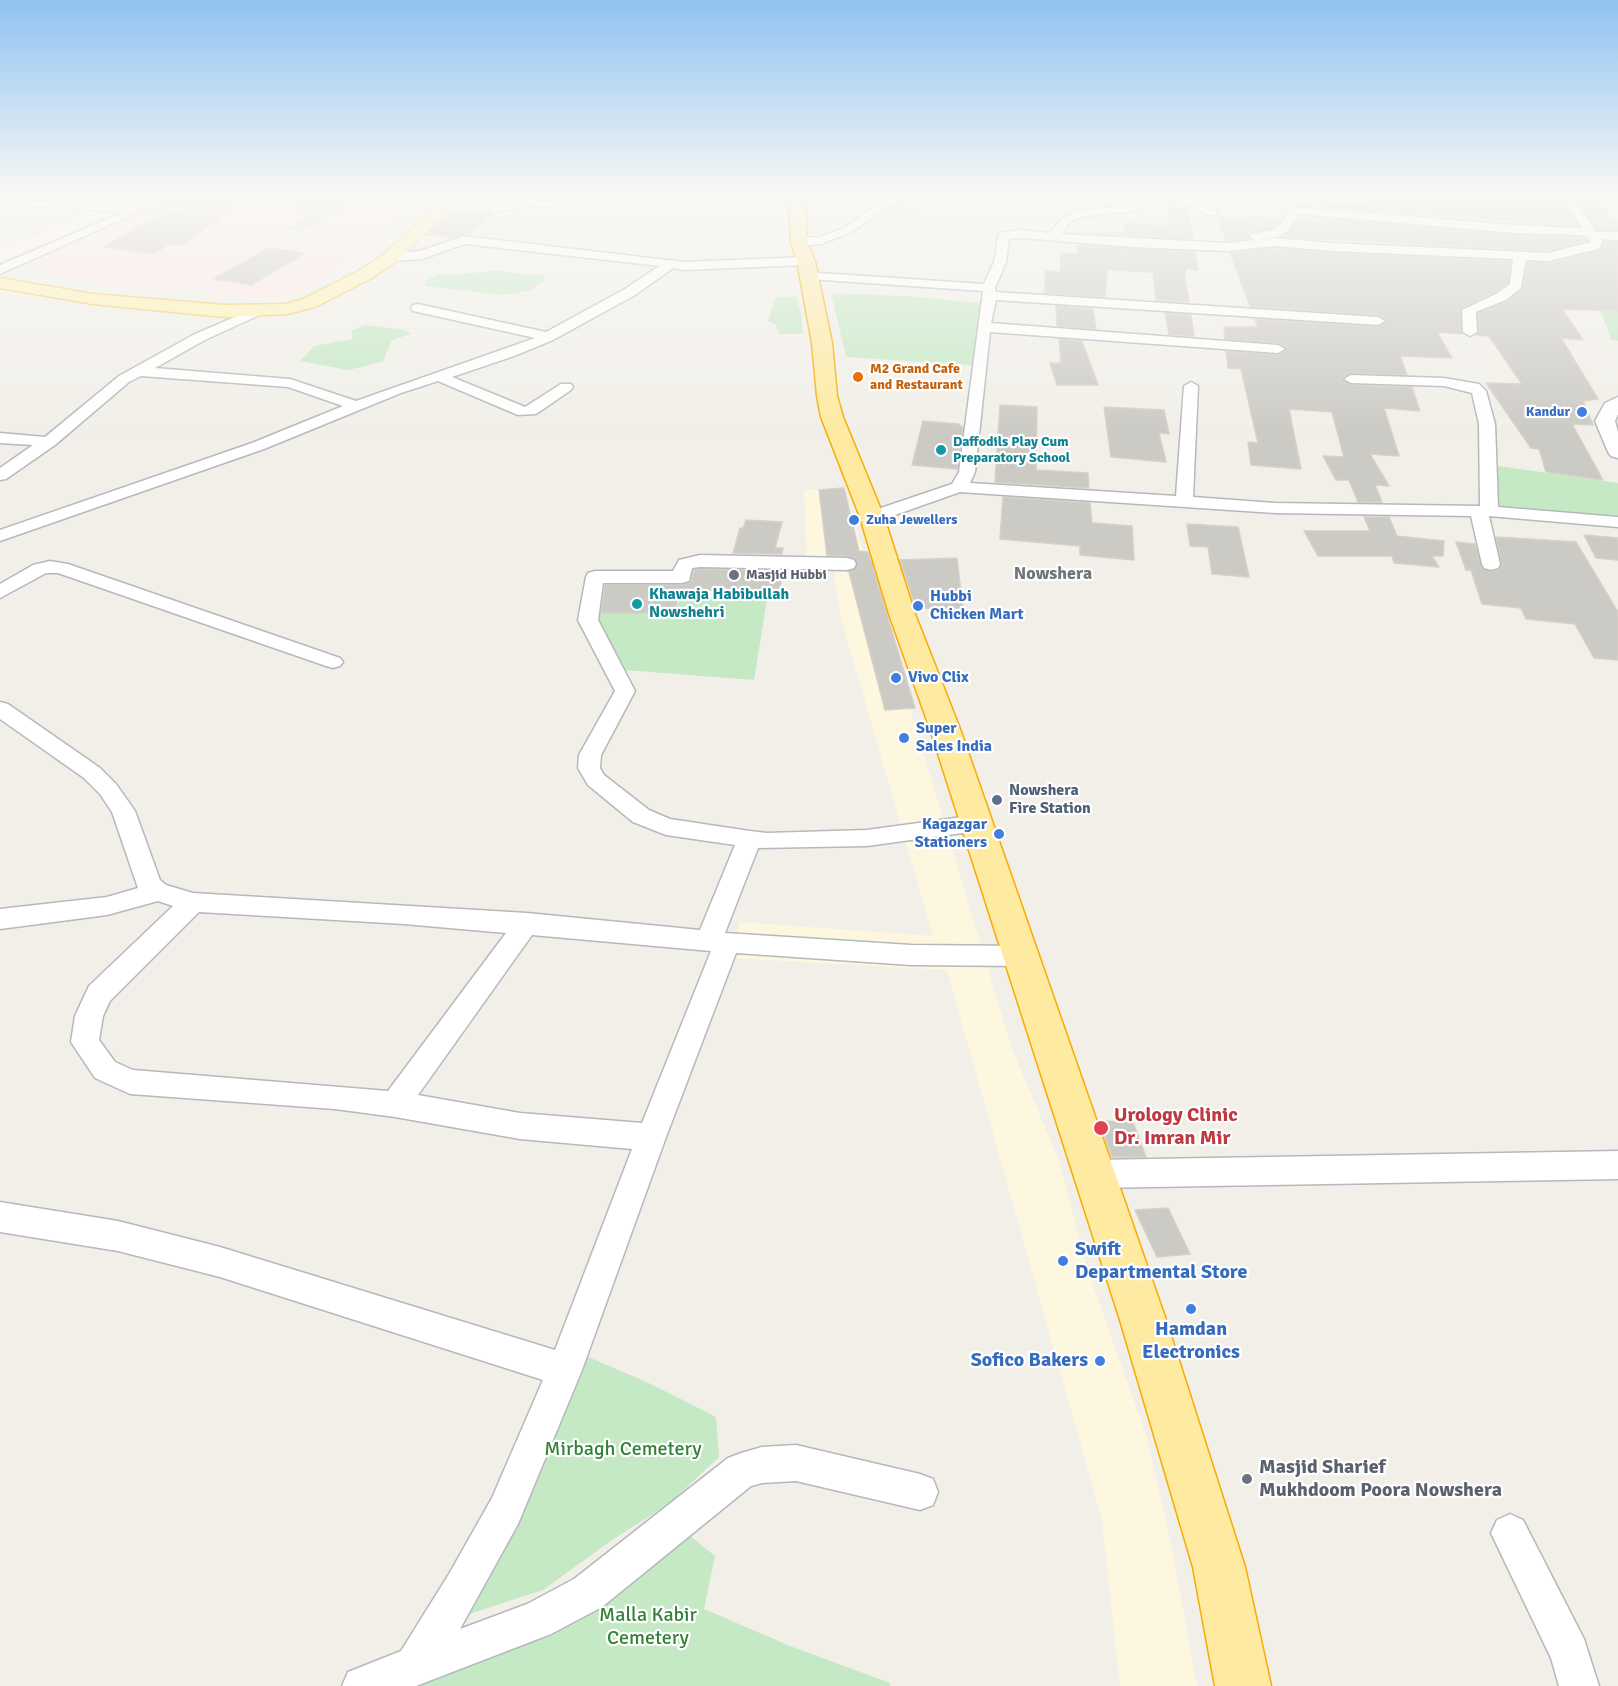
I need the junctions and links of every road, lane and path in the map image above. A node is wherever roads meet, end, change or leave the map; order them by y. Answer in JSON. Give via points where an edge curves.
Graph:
{"nodes":[{"id":1,"x":24,"y":276,"type":"edge"},
{"id":2,"x":344,"y":276,"type":"edge"},
{"id":3,"x":363,"y":276,"type":"edge"},
{"id":4,"x":654,"y":276,"type":"edge"},
{"id":5,"x":808,"y":276,"type":"edge"},
{"id":6,"x":899,"y":276,"type":"edge"},
{"id":7,"x":995,"y":276,"type":"edge"},
{"id":8,"x":1519,"y":276,"type":"edge"},
{"id":9,"x":0,"y":283,"type":"edge"},
{"id":10,"x":990,"y":292,"type":"junction"},
{"id":11,"x":418,"y":308,"type":"dead end"},
{"id":12,"x":261,"y":311,"type":"junction"},
{"id":13,"x":1378,"y":321,"type":"dead end"},
{"id":14,"x":984,"y":327,"type":"junction"},
{"id":15,"x":1470,"y":332,"type":"dead end"},
{"id":16,"x":548,"y":337,"type":"junction"},
{"id":17,"x":1278,"y":349,"type":"dead end"},
{"id":18,"x":138,"y":371,"type":"junction"},
{"id":19,"x":438,"y":376,"type":"junction"},
{"id":20,"x":1352,"y":379,"type":"dead end"},
{"id":21,"x":1191,"y":386,"type":"dead end"},
{"id":22,"x":566,"y":387,"type":"dead end"},
{"id":23,"x":1618,"y":403,"type":"edge"},
{"id":24,"x":357,"y":406,"type":"junction"},
{"id":25,"x":0,"y":438,"type":"edge"},
{"id":26,"x":49,"y":442,"type":"junction"},
{"id":27,"x":1618,"y":452,"type":"edge"},
{"id":28,"x":0,"y":475,"type":"edge"},
{"id":29,"x":959,"y":487,"type":"junction"},
{"id":30,"x":1184,"y":502,"type":"junction"},
{"id":31,"x":1484,"y":511,"type":"junction"},
{"id":32,"x":872,"y":517,"type":"junction"},
{"id":33,"x":1618,"y":522,"type":"edge"},
{"id":34,"x":0,"y":536,"type":"edge"},
{"id":35,"x":847,"y":564,"type":"tunnel mouth"},
{"id":36,"x":1491,"y":564,"type":"dead end"},
{"id":37,"x":0,"y":592,"type":"edge"},
{"id":38,"x":333,"y":662,"type":"dead end"},
{"id":39,"x":0,"y":710,"type":"edge"},
{"id":40,"x":977,"y":823,"type":"junction"},
{"id":41,"x":750,"y":839,"type":"junction"},
{"id":42,"x":158,"y":892,"type":"junction"},
{"id":43,"x":193,"y":902,"type":"junction"},
{"id":44,"x":0,"y":919,"type":"edge"},
{"id":45,"x":527,"y":923,"type":"junction"},
{"id":46,"x":718,"y":942,"type":"junction"},
{"id":47,"x":1022,"y":956,"type":"junction"},
{"id":48,"x":395,"y":1104,"type":"junction"},
{"id":49,"x":651,"y":1137,"type":"junction"},
{"id":50,"x":1618,"y":1165,"type":"edge"},
{"id":51,"x":1094,"y":1174,"type":"junction"},
{"id":52,"x":0,"y":1217,"type":"edge"},
{"id":53,"x":566,"y":1370,"type":"junction"},
{"id":54,"x":920,"y":1492,"type":"dead end"},
{"id":55,"x":1510,"y":1533,"type":"dead end"},
{"id":56,"x":416,"y":1664,"type":"junction"},
{"id":57,"x":362,"y":1686,"type":"edge"},
{"id":58,"x":1243,"y":1686,"type":"edge"},
{"id":59,"x":1579,"y":1686,"type":"edge"}],
"edges":[{"from":1,"to":2,"type":"main road","via":[[104,291],[230,303],[278,303],[303,297]]},
{"from":3,"to":12,"type":"main road","via":[[309,303]]},
{"from":4,"to":16,"type":"street"},
{"from":5,"to":32,"type":"highway","via":[[832,417]]},
{"from":6,"to":10,"type":"street"},
{"from":7,"to":10,"type":"street"},
{"from":8,"to":15,"type":"street","via":[[1516,285],[1501,297],[1469,310]]},
{"from":9,"to":12,"type":"main road","via":[[93,299]]},
{"from":10,"to":13,"type":"street"},
{"from":10,"to":14,"type":"street"},
{"from":11,"to":16,"type":"street"},
{"from":12,"to":18,"type":"street","via":[[200,337]]},
{"from":14,"to":17,"type":"street"},
{"from":14,"to":29,"type":"street","via":[[968,472]]},
{"from":16,"to":19,"type":"street"},
{"from":18,"to":24,"type":"street","via":[[279,382]]},
{"from":18,"to":26,"type":"street"},
{"from":19,"to":22,"type":"street","via":[[523,412],[531,411]]},
{"from":19,"to":24,"type":"street"},
{"from":20,"to":31,"type":"street","via":[[1444,382],[1479,391],[1487,424]]},
{"from":21,"to":30,"type":"street"},
{"from":23,"to":27,"type":"street","via":[[1606,414],[1605,421]]},
{"from":24,"to":34,"type":"street","via":[[258,446]]},
{"from":25,"to":26,"type":"street"},
{"from":26,"to":28,"type":"street"},
{"from":29,"to":30,"type":"street"},
{"from":29,"to":32,"type":"street"},
{"from":30,"to":31,"type":"street","via":[[1275,508]]},
{"from":31,"to":33,"type":"street"},
{"from":31,"to":36,"type":"street"},
{"from":32,"to":40,"type":"highway","via":[[880,565],[902,614]]},
{"from":35,"to":41,"type":"street","via":[[700,561],[682,567],[682,577],[595,577],[588,620],[625,691],[590,755],[589,768],[596,780],[641,816],[666,827]]},
{"from":37,"to":38,"type":"street","via":[[40,569],[61,568]]},
{"from":39,"to":42,"type":"street","via":[[92,773],[108,789],[123,811],[148,885]]},
{"from":40,"to":41,"type":"street","via":[[867,838]]},
{"from":40,"to":47,"type":"highway"},
{"from":41,"to":46,"type":"street"},
{"from":42,"to":43,"type":"street"},
{"from":42,"to":44,"type":"street","via":[[107,906]]},
{"from":43,"to":45,"type":"street"},
{"from":43,"to":48,"type":"street","via":[[99,994],[89,1016],[85,1042],[105,1070],[130,1082]]},
{"from":45,"to":46,"type":"street"},
{"from":45,"to":48,"type":"street"},
{"from":46,"to":47,"type":"street","via":[[911,955]]},
{"from":46,"to":49,"type":"street"},
{"from":47,"to":51,"type":"highway"},
{"from":48,"to":49,"type":"street","via":[[520,1126]]},
{"from":49,"to":53,"type":"street"},
{"from":50,"to":51,"type":"street"},
{"from":51,"to":58,"type":"highway","via":[[1219,1567]]},
{"from":52,"to":53,"type":"street","via":[[118,1236],[220,1262]]},
{"from":53,"to":56,"type":"street","via":[[505,1511]]},
{"from":54,"to":56,"type":"street","via":[[796,1463],[741,1471],[588,1593],[537,1620]]},
{"from":55,"to":59,"type":"street","via":[[1570,1653]]},
{"from":56,"to":57,"type":"street"}]}
